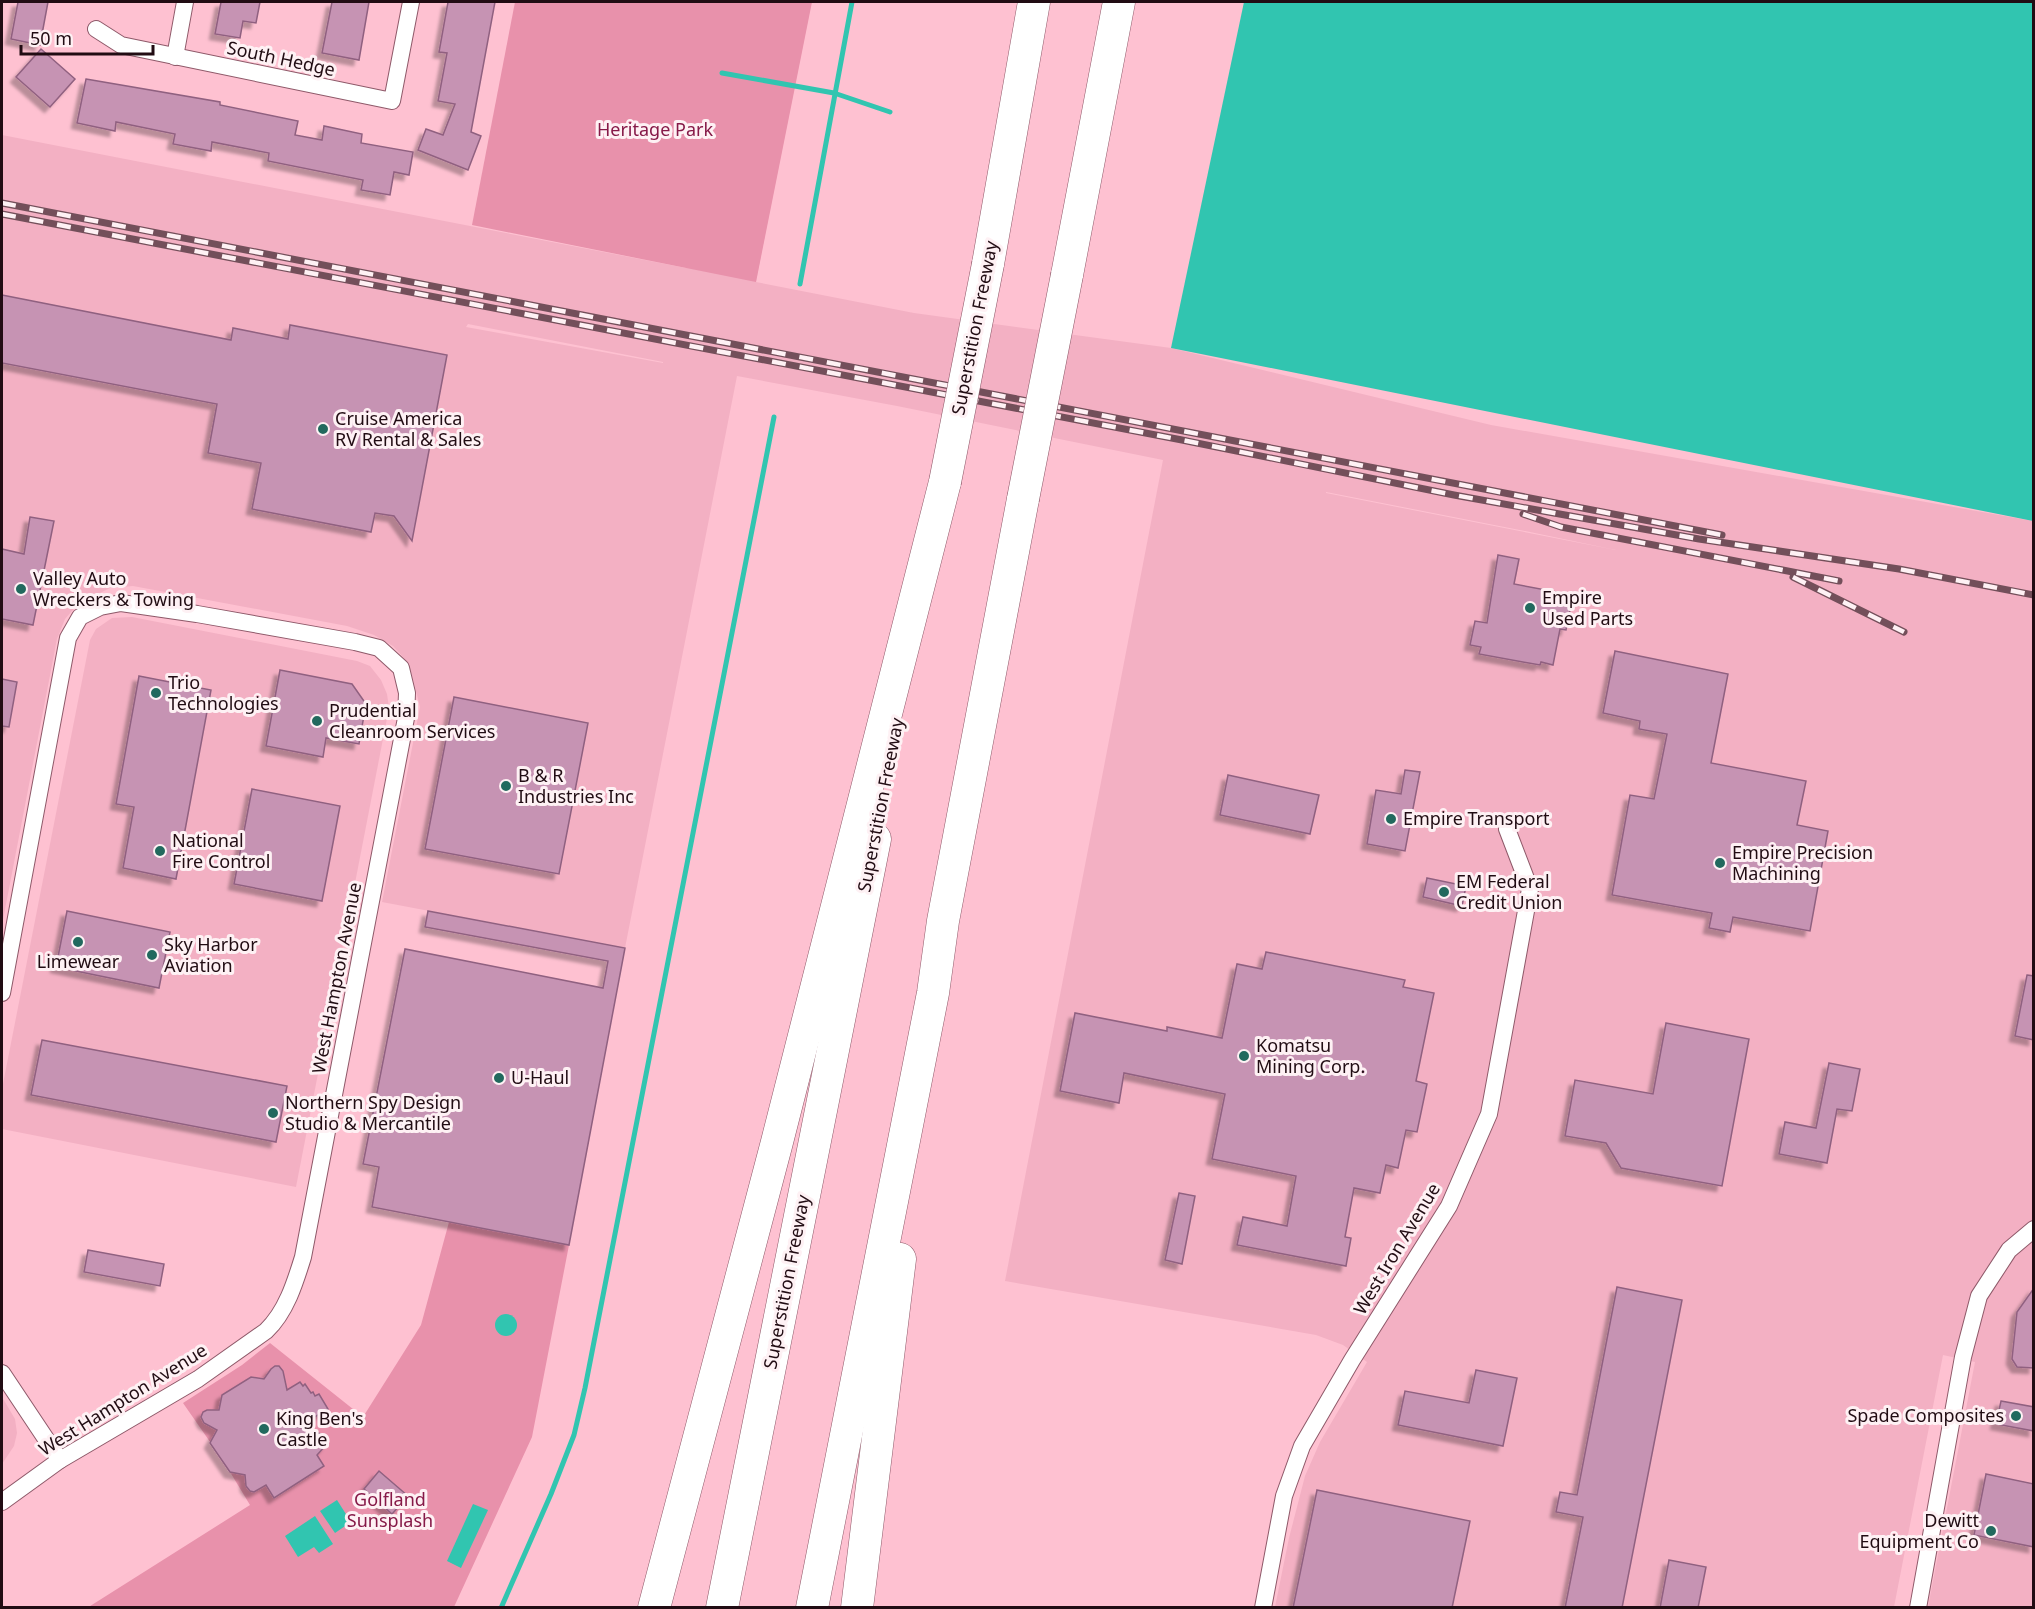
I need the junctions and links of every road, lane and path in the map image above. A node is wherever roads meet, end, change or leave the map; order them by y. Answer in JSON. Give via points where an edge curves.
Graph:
{"nodes":[{"id":1,"x":185,"y":2,"type":"edge"},
{"id":2,"x":411,"y":2,"type":"edge"},
{"id":3,"x":1034,"y":2,"type":"edge"},
{"id":4,"x":1120,"y":2,"type":"edge"},
{"id":5,"x":96,"y":29,"type":"dead end"},
{"id":6,"x":175,"y":57,"type":"junction"},
{"id":7,"x":945,"y":482,"type":"junction"},
{"id":8,"x":1507,"y":829,"type":"dead end"},
{"id":9,"x":2,"y":993,"type":"edge"},
{"id":10,"x":933,"y":993,"type":"junction"},
{"id":11,"x":2034,"y":1229,"type":"edge"},
{"id":12,"x":2,"y":1373,"type":"edge"},
{"id":13,"x":60,"y":1461,"type":"junction"},
{"id":14,"x":2,"y":1502,"type":"edge"},
{"id":15,"x":654,"y":1608,"type":"edge"},
{"id":16,"x":722,"y":1608,"type":"edge"},
{"id":17,"x":812,"y":1608,"type":"edge"},
{"id":18,"x":857,"y":1608,"type":"edge"},
{"id":19,"x":1263,"y":1608,"type":"edge"},
{"id":20,"x":1918,"y":1608,"type":"edge"}],
"edges":[{"from":1,"to":6,"type":"street"},
{"from":2,"to":6,"type":"street","name":"South Hedge","via":[[392,101]]},
{"from":3,"to":7,"type":"highway","name":"Superstition Freeway","bridge":true},
{"from":4,"to":10,"type":"highway","bridge":true,"via":[[943,921]]},
{"from":5,"to":6,"type":"street","name":"South Hedge","via":[[121,45]]},
{"from":7,"to":15,"type":"highway"},
{"from":7,"to":16,"type":"highway","name":"Superstition Freeway"},
{"from":8,"to":19,"type":"street","name":"West Iron Avenue","via":[[1530,890],[1488,1114],[1449,1206],[1302,1446],[1284,1496]]},
{"from":9,"to":13,"type":"street","name":"West Hampton Avenue","via":[[68,638],[80,617],[100,607],[121,603],[196,614],[379,648],[401,668],[407,693],[406,718],[303,1257],[291,1292],[266,1331],[198,1379]]},
{"from":10,"to":17,"type":"highway"},
{"from":10,"to":18,"type":"highway"},
{"from":11,"to":20,"type":"street","via":[[2009,1250],[1979,1296],[1963,1358]]},
{"from":12,"to":13,"type":"street"},
{"from":13,"to":14,"type":"street","name":"West Hampton Avenue"}]}
